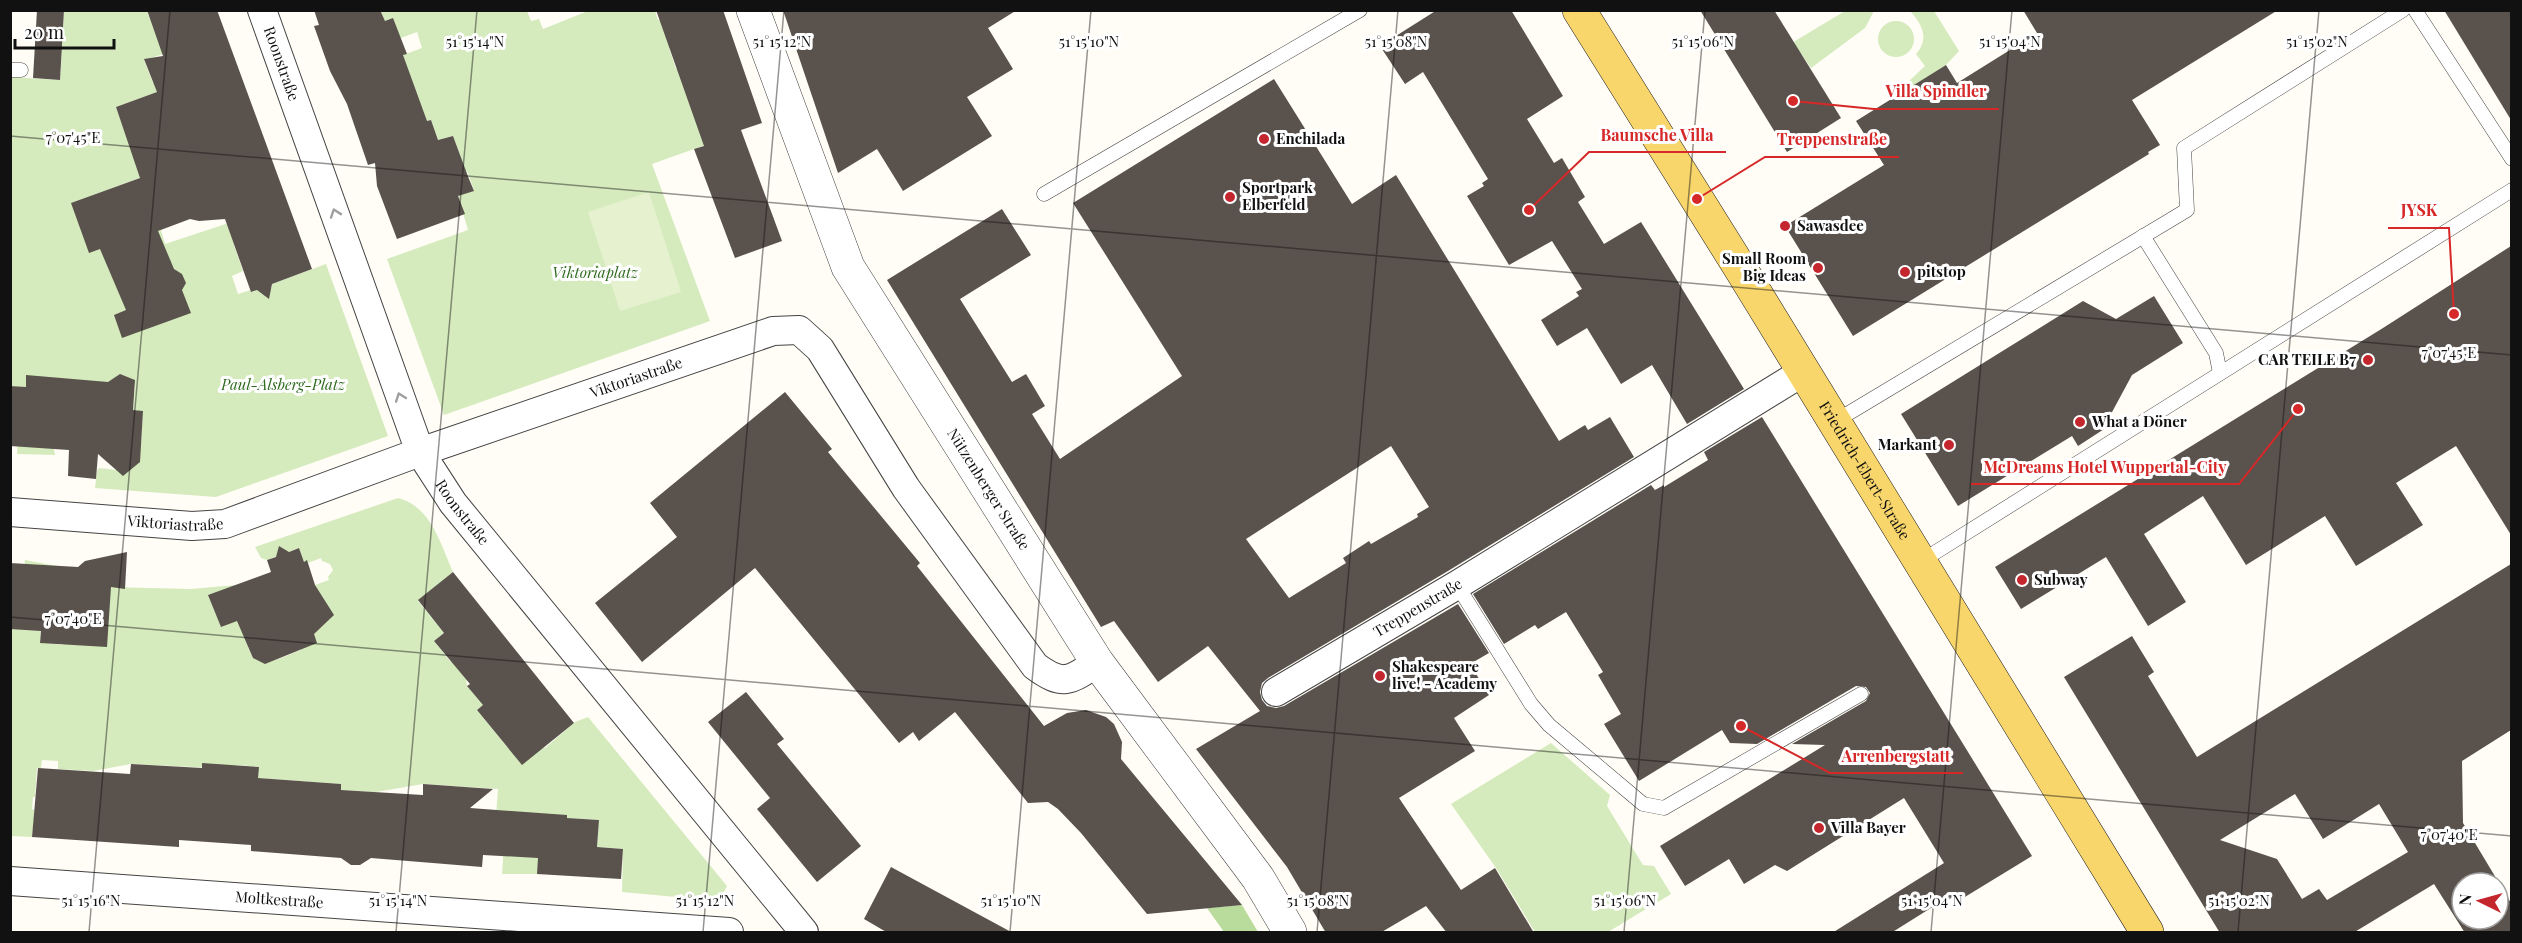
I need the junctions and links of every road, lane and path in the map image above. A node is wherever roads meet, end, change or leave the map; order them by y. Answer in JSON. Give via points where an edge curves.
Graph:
{"nodes":[{"id":1,"x":262,"y":10,"type":"edge"},
{"id":2,"x":753,"y":10,"type":"edge"},
{"id":3,"x":1360,"y":10,"type":"edge"},
{"id":4,"x":1579,"y":10,"type":"edge"},
{"id":5,"x":2403,"y":10,"type":"edge"},
{"id":6,"x":2415,"y":10,"type":"edge"},
{"id":7,"x":2511,"y":159,"type":"edge"},
{"id":8,"x":2511,"y":190,"type":"edge"},
{"id":9,"x":1044,"y":194,"type":"dead end"},
{"id":10,"x":2143,"y":236,"type":"junction"},
{"id":11,"x":1803,"y":372,"type":"junction"},
{"id":12,"x":2220,"y":373,"type":"junction"},
{"id":13,"x":1833,"y":422,"type":"junction"},
{"id":14,"x":420,"y":452,"type":"junction"},
{"id":15,"x":10,"y":512,"type":"edge"},
{"id":16,"x":1920,"y":562,"type":"junction"},
{"id":17,"x":1457,"y":585,"type":"junction"},
{"id":18,"x":1096,"y":662,"type":"junction"},
{"id":19,"x":1276,"y":692,"type":"dead end"},
{"id":20,"x":1861,"y":694,"type":"dead end"},
{"id":21,"x":10,"y":881,"type":"edge"},
{"id":22,"x":729,"y":933,"type":"edge"},
{"id":23,"x":804,"y":933,"type":"edge"},
{"id":24,"x":1290,"y":933,"type":"edge"},
{"id":25,"x":2147,"y":933,"type":"edge"}],
"edges":[{"from":14,"to":1,"type":"street","name":"Roonstraße","one_way":true},
{"from":2,"to":18,"type":"street","name":"Nützenberger Straße","via":[[848,267]]},
{"from":3,"to":9,"type":"lane"},
{"from":4,"to":11,"type":"main road","name":"Friedrich-Ebert-Straße"},
{"from":5,"to":10,"type":"lane","via":[[2184,148],[2187,210]]},
{"from":6,"to":7,"type":"lane"},
{"from":8,"to":12,"type":"lane"},
{"from":10,"to":12,"type":"lane","via":[[2216,353]]},
{"from":10,"to":13,"type":"lane"},
{"from":11,"to":13,"type":"main road","name":"Friedrich-Ebert-Straße"},
{"from":11,"to":17,"type":"street","name":"Treppenstraße"},
{"from":12,"to":16,"type":"lane"},
{"from":13,"to":16,"type":"main road","name":"Friedrich-Ebert-Straße"},
{"from":14,"to":15,"type":"street","name":"Viktoriastraße","via":[[225,524],[192,526]]},
{"from":14,"to":18,"type":"street","name":"Viktoriastraße","via":[[773,331],[799,330],[819,349],[906,488],[1035,666],[1053,679],[1069,679]]},
{"from":14,"to":23,"type":"street","name":"Roonstraße","via":[[453,503]]},
{"from":16,"to":25,"type":"main road","name":"Friedrich-Ebert-Straße"},
{"from":17,"to":19,"type":"street","name":"Treppenstraße"},
{"from":17,"to":20,"type":"lane","via":[[1531,704],[1549,725],[1643,804],[1664,808]]},
{"from":18,"to":24,"type":"street","name":"Nützenberger Straße","via":[[1258,878]]},
{"from":21,"to":22,"type":"street","name":"Moltkestraße"}]}
